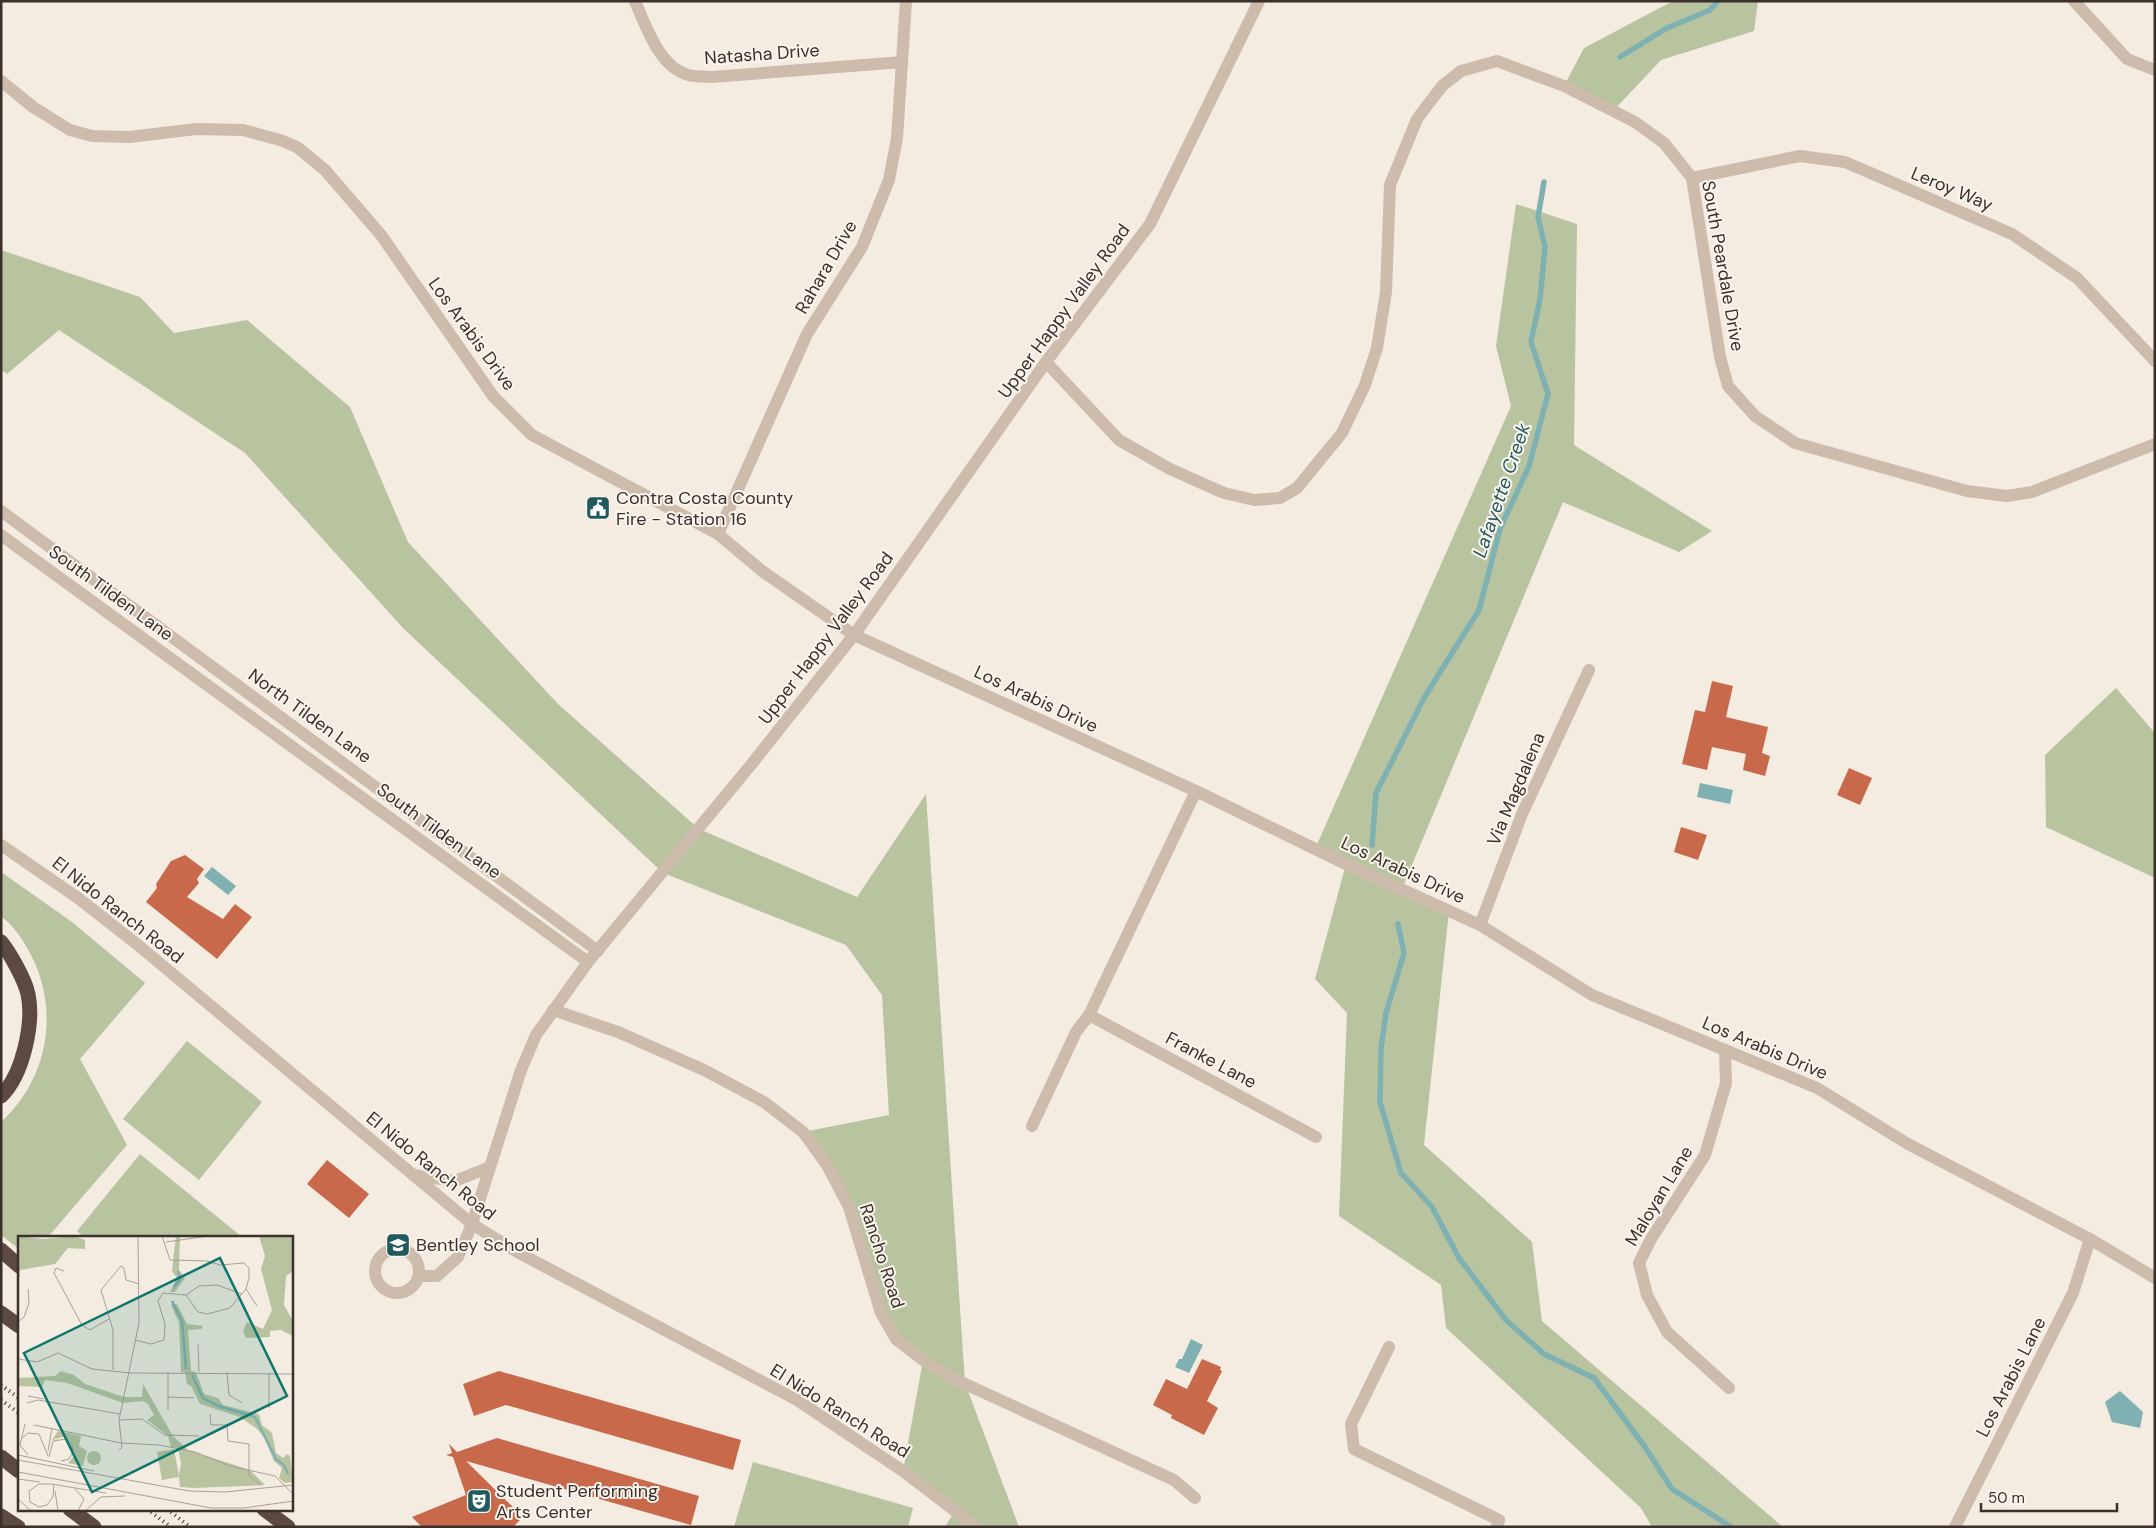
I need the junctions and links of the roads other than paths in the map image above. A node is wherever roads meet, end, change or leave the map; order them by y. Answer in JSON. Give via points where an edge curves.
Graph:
{"nodes":[{"id":1,"x":635,"y":1,"type":"edge"},
{"id":2,"x":906,"y":1,"type":"edge"},
{"id":3,"x":1259,"y":1,"type":"edge"},
{"id":4,"x":2074,"y":1,"type":"edge"},
{"id":5,"x":902,"y":62,"type":"junction"},
{"id":6,"x":2155,"y":70,"type":"edge"},
{"id":7,"x":1,"y":81,"type":"edge"},
{"id":8,"x":1692,"y":178,"type":"junction"},
{"id":9,"x":2155,"y":360,"type":"edge"},
{"id":10,"x":1046,"y":362,"type":"junction"},
{"id":11,"x":2155,"y":444,"type":"edge"},
{"id":12,"x":1,"y":510,"type":"edge"},
{"id":13,"x":718,"y":534,"type":"junction"},
{"id":14,"x":1,"y":535,"type":"edge"},
{"id":15,"x":854,"y":634,"type":"junction"},
{"id":16,"x":1589,"y":670,"type":"dead end"},
{"id":17,"x":1196,"y":792,"type":"junction"},
{"id":18,"x":1,"y":845,"type":"edge"},
{"id":19,"x":1480,"y":925,"type":"junction"},
{"id":20,"x":1,"y":942,"type":"edge"},
{"id":21,"x":598,"y":951,"type":"junction"},
{"id":22,"x":588,"y":962,"type":"junction"},
{"id":23,"x":553,"y":1010,"type":"junction"},
{"id":24,"x":1089,"y":1015,"type":"junction"},
{"id":25,"x":1725,"y":1050,"type":"junction"},
{"id":26,"x":1,"y":1096,"type":"edge"},
{"id":27,"x":1032,"y":1126,"type":"dead end"},
{"id":28,"x":1316,"y":1137,"type":"dead end"},
{"id":29,"x":490,"y":1167,"type":"junction"},
{"id":30,"x":412,"y":1175,"type":"junction"},
{"id":31,"x":472,"y":1224,"type":"junction"},
{"id":32,"x":2090,"y":1239,"type":"junction"},
{"id":33,"x":1,"y":1250,"type":"edge"},
{"id":34,"x":18,"y":1265,"type":"edge"},
{"id":35,"x":419,"y":1276,"type":"dead end"},
{"id":36,"x":2155,"y":1278,"type":"edge"},
{"id":37,"x":1,"y":1313,"type":"edge"},
{"id":38,"x":18,"y":1325,"type":"edge"},
{"id":39,"x":1389,"y":1347,"type":"dead end"},
{"id":40,"x":1729,"y":1388,"type":"dead end"},
{"id":41,"x":1,"y":1457,"type":"edge"},
{"id":42,"x":18,"y":1469,"type":"edge"},
{"id":43,"x":1195,"y":1498,"type":"dead end"},
{"id":44,"x":71,"y":1510,"type":"edge"},
{"id":45,"x":265,"y":1510,"type":"edge"},
{"id":46,"x":1,"y":1516,"type":"edge"},
{"id":47,"x":18,"y":1527,"type":"edge"},
{"id":48,"x":94,"y":1527,"type":"edge"},
{"id":49,"x":288,"y":1527,"type":"edge"},
{"id":50,"x":976,"y":1527,"type":"edge"},
{"id":51,"x":1497,"y":1527,"type":"edge"},
{"id":52,"x":1955,"y":1527,"type":"edge"}],
"edges":[{"from":1,"to":5,"type":"street","name":"Natasha Drive","via":[[653,44],[671,64],[688,75],[712,77]]},
{"from":2,"to":5,"type":"street","name":"Rahara Drive"},
{"from":3,"to":10,"type":"street","name":"Upper Happy Valley Road","via":[[1150,224]]},
{"from":4,"to":6,"type":"street","via":[[2126,59]]},
{"from":5,"to":13,"type":"street","name":"Rahara Drive","via":[[897,138],[889,180],[862,247],[807,334]]},
{"from":7,"to":13,"type":"street","name":"Los Arabis Drive","via":[[33,107],[70,130],[92,136],[129,137],[196,129],[243,130],[297,147],[325,170],[381,235],[492,396],[532,435]]},
{"from":8,"to":9,"type":"street","name":"Leroy Way","via":[[1800,156],[1845,162],[2012,234],[2077,278]]},
{"from":8,"to":10,"type":"street","name":"South Peardale Drive","via":[[1664,143],[1635,122],[1564,86],[1498,61],[1461,71],[1442,86],[1417,119],[1390,185],[1386,292],[1378,348],[1366,385],[1342,433],[1297,488],[1280,498],[1254,500],[1224,493],[1170,469],[1119,440]]},
{"from":8,"to":11,"type":"street","name":"South Peardale Drive","via":[[1720,357],[1728,386],[1755,416],[1795,443],[1967,491],[2007,496],[2032,492]]},
{"from":10,"to":15,"type":"street","name":"Upper Happy Valley Road"},
{"from":12,"to":21,"type":"street","name":"North Tilden Lane"},
{"from":13,"to":15,"type":"street","name":"Los Arabis Drive","via":[[762,571]]},
{"from":14,"to":22,"type":"street","name":"South Tilden Lane"},
{"from":15,"to":17,"type":"street","name":"Los Arabis Drive"},
{"from":15,"to":21,"type":"street","name":"Upper Happy Valley Road"},
{"from":16,"to":19,"type":"street","name":"Via Magdalena","via":[[1522,814]]},
{"from":17,"to":19,"type":"street","name":"Los Arabis Drive"},
{"from":17,"to":24,"type":"street"},
{"from":18,"to":30,"type":"street","name":"El Nido Ranch Road","via":[[78,898],[138,945]]},
{"from":19,"to":25,"type":"street","name":"Los Arabis Drive","via":[[1592,995]]},
{"from":20,"to":26,"type":"highway","via":[[28,993],[30,1019],[26,1046],[16,1074]]},
{"from":21,"to":22,"type":"street","name":"Upper Happy Valley Road"},
{"from":22,"to":23,"type":"street","name":"Upper Happy Valley Road"},
{"from":23,"to":29,"type":"street","name":"Upper Happy Valley Road","via":[[536,1035],[521,1070]]},
{"from":23,"to":43,"type":"street","name":"Rancho Road","via":[[627,1036],[704,1070],[764,1102],[803,1132],[827,1165],[849,1207],[881,1313],[896,1339],[950,1377],[1174,1480]]},
{"from":24,"to":27,"type":"street","via":[[1076,1032]]},
{"from":24,"to":28,"type":"street","name":"Franke Lane"},
{"from":25,"to":32,"type":"street","name":"Los Arabis Drive","via":[[1817,1088],[1908,1144]]},
{"from":25,"to":40,"type":"street","name":"Maloyan Lane","via":[[1726,1083],[1705,1155],[1639,1263],[1647,1296],[1667,1332]]},
{"from":29,"to":30,"type":"street","via":[[456,1181]]},
{"from":29,"to":31,"type":"street","name":"Upper Happy Valley Road"},
{"from":30,"to":31,"type":"street","name":"El Nido Ranch Road"},
{"from":31,"to":35,"type":"street","name":"Upper Happy Valley Road","via":[[458,1257],[437,1276]]},
{"from":31,"to":50,"type":"street","name":"El Nido Ranch Road","via":[[519,1253],[797,1400],[903,1471]]},
{"from":32,"to":36,"type":"street","name":"Los Arabis Drive"},
{"from":32,"to":52,"type":"street","name":"Los Arabis Lane","via":[[2073,1293]]},
{"from":33,"to":34,"type":"highway"},
{"from":37,"to":38,"type":"highway"},
{"from":39,"to":51,"type":"street","via":[[1350,1424],[1354,1449],[1499,1520]]},
{"from":41,"to":42,"type":"highway"},
{"from":44,"to":48,"type":"highway"},
{"from":45,"to":49,"type":"highway"},
{"from":46,"to":47,"type":"highway"}]}
